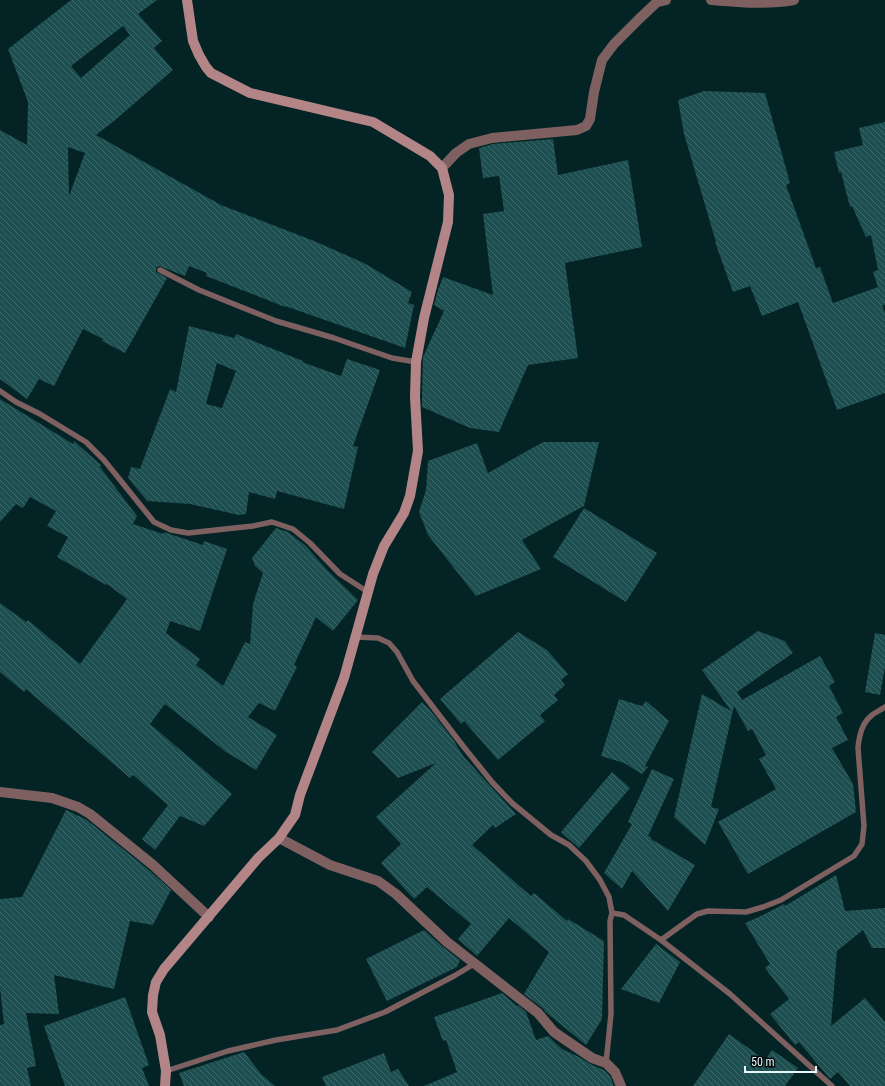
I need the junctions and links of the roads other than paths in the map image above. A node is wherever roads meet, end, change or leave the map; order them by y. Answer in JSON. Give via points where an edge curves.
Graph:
{"nodes":[{"id":1,"x":187,"y":0,"type":"edge"},
{"id":2,"x":666,"y":0,"type":"edge"},
{"id":3,"x":711,"y":0,"type":"edge"},
{"id":4,"x":794,"y":0,"type":"edge"},
{"id":5,"x":442,"y":168,"type":"junction"},
{"id":6,"x":160,"y":270,"type":"dead end"},
{"id":7,"x":416,"y":362,"type":"junction"},
{"id":8,"x":0,"y":391,"type":"edge"},
{"id":9,"x":368,"y":592,"type":"junction"},
{"id":10,"x":356,"y":637,"type":"junction"},
{"id":11,"x":885,"y":707,"type":"edge"},
{"id":12,"x":0,"y":792,"type":"edge"},
{"id":13,"x":278,"y":838,"type":"junction"},
{"id":14,"x":612,"y":912,"type":"junction"},
{"id":15,"x":209,"y":917,"type":"junction"},
{"id":16,"x":661,"y":940,"type":"junction"},
{"id":17,"x":474,"y":964,"type":"junction"},
{"id":18,"x":606,"y":1063,"type":"junction"},
{"id":19,"x":166,"y":1071,"type":"junction"},
{"id":20,"x":165,"y":1086,"type":"edge"},
{"id":21,"x":621,"y":1086,"type":"edge"},
{"id":22,"x":832,"y":1086,"type":"edge"}],
"edges":[{"from":1,"to":5,"type":"street","via":[[193,41],[211,73],[250,93],[373,122],[430,156]]},
{"from":2,"to":5,"type":"street","via":[[657,2],[614,44],[602,60],[590,119],[586,126],[577,130],[492,138],[469,144]]},
{"from":3,"to":4,"type":"street","via":[[751,3]]},
{"from":5,"to":7,"type":"street","via":[[449,194],[448,222],[424,318]]},
{"from":6,"to":7,"type":"lane","via":[[199,290],[276,322],[392,358]]},
{"from":7,"to":9,"type":"street","via":[[418,451],[410,496],[404,513],[384,546]]},
{"from":8,"to":9,"type":"lane","via":[[86,442],[104,460],[154,522],[171,530],[188,533],[272,522],[293,529],[340,574]]},
{"from":9,"to":10,"type":"street"},
{"from":10,"to":13,"type":"street","via":[[344,678],[294,815]]},
{"from":10,"to":14,"type":"lane","via":[[378,638],[389,643],[413,680],[492,782],[512,803],[551,835],[569,844],[586,861],[606,891]]},
{"from":11,"to":16,"type":"lane","via":[[870,716],[859,736],[858,755],[864,826],[862,844],[854,856],[781,900],[746,912],[708,911],[697,914]]},
{"from":12,"to":15,"type":"street","via":[[52,798],[90,814],[153,865]]},
{"from":13,"to":15,"type":"street"},
{"from":13,"to":17,"type":"street","via":[[330,865],[378,881]]},
{"from":14,"to":16,"type":"lane","via":[[624,915]]},
{"from":14,"to":18,"type":"lane","via":[[611,1014]]},
{"from":15,"to":19,"type":"street","via":[[164,969],[156,982],[152,1012],[160,1035]]},
{"from":16,"to":22,"type":"lane","via":[[730,994]]},
{"from":17,"to":18,"type":"street","via":[[538,1013],[554,1032],[592,1058]]},
{"from":17,"to":19,"type":"lane","via":[[385,1012],[337,1030],[228,1051]]},
{"from":18,"to":21,"type":"street","via":[[615,1072]]},
{"from":19,"to":20,"type":"street"}]}
